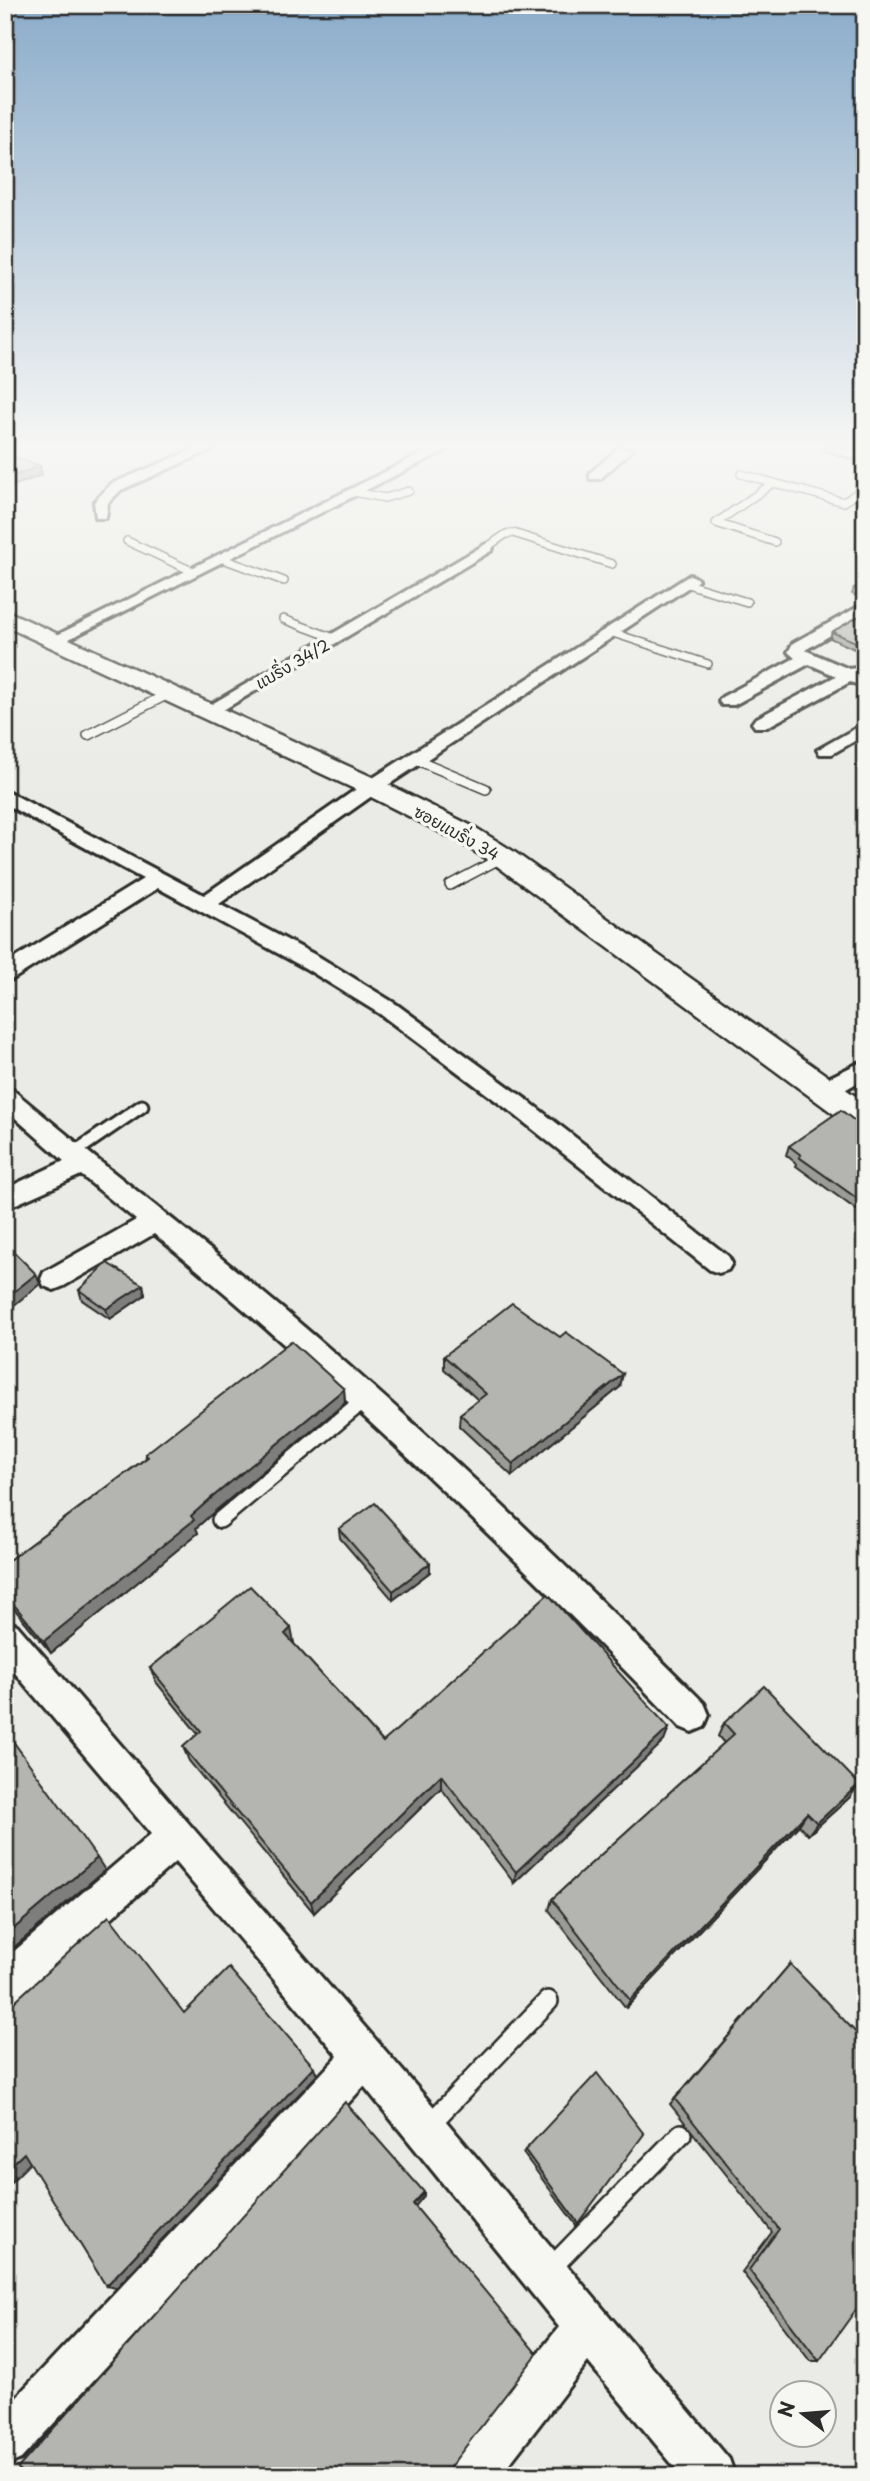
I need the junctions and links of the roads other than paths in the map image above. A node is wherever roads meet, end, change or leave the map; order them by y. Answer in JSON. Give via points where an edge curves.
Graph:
{"nodes":[{"id":1,"x":178,"y":565,"type":"edge"},
{"id":2,"x":207,"y":565,"type":"edge"},
{"id":3,"x":239,"y":565,"type":"edge"},
{"id":4,"x":458,"y":565,"type":"edge"},
{"id":5,"x":194,"y":572,"type":"junction"},
{"id":6,"x":284,"y":581,"type":"dead end"},
{"id":7,"x":687,"y":582,"type":"joint"},
{"id":8,"x":747,"y":602,"type":"dead end"},
{"id":9,"x":865,"y":608,"type":"edge"},
{"id":10,"x":5,"y":617,"type":"edge"},
{"id":11,"x":283,"y":619,"type":"dead end"},
{"id":12,"x":610,"y":632,"type":"junction"},
{"id":13,"x":334,"y":638,"type":"junction"},
{"id":14,"x":55,"y":640,"type":"junction"},
{"id":15,"x":807,"y":658,"type":"junction"},
{"id":16,"x":708,"y":664,"type":"dead end"},
{"id":17,"x":860,"y":675,"type":"edge"},
{"id":18,"x":168,"y":694,"type":"junction"},
{"id":19,"x":728,"y":701,"type":"dead end"},
{"id":20,"x":207,"y":712,"type":"junction"},
{"id":21,"x":761,"y":723,"type":"dead end"},
{"id":22,"x":865,"y":728,"type":"edge"},
{"id":23,"x":88,"y":735,"type":"dead end"},
{"id":24,"x":826,"y":750,"type":"dead end"},
{"id":25,"x":415,"y":759,"type":"junction"},
{"id":26,"x":372,"y":787,"type":"junction"},
{"id":27,"x":486,"y":789,"type":"dead end"},
{"id":28,"x":5,"y":796,"type":"edge"},
{"id":29,"x":503,"y":857,"type":"junction"},
{"id":30,"x":158,"y":879,"type":"junction"},
{"id":31,"x":450,"y":885,"type":"dead end"},
{"id":32,"x":205,"y":904,"type":"junction"},
{"id":33,"x":5,"y":974,"type":"edge"},
{"id":34,"x":865,"y":1068,"type":"edge"},
{"id":35,"x":824,"y":1090,"type":"junction"},
{"id":36,"x":5,"y":1096,"type":"edge"},
{"id":37,"x":142,"y":1106,"type":"dead end"},
{"id":38,"x":865,"y":1120,"type":"edge"},
{"id":39,"x":78,"y":1159,"type":"junction"},
{"id":40,"x":5,"y":1200,"type":"edge"},
{"id":41,"x":155,"y":1221,"type":"junction"},
{"id":42,"x":719,"y":1263,"type":"dead end"},
{"id":43,"x":54,"y":1279,"type":"dead end"},
{"id":44,"x":363,"y":1400,"type":"junction"},
{"id":45,"x":220,"y":1520,"type":"dead end"},
{"id":46,"x":6,"y":1639,"type":"edge"},
{"id":47,"x":692,"y":1715,"type":"dead end"},
{"id":48,"x":176,"y":1837,"type":"junction"},
{"id":49,"x":5,"y":1985,"type":"edge"},
{"id":50,"x":548,"y":2001,"type":"dead end"},
{"id":51,"x":365,"y":2056,"type":"junction"},
{"id":52,"x":426,"y":2128,"type":"junction"},
{"id":53,"x":681,"y":2134,"type":"dead end"},
{"id":54,"x":545,"y":2275,"type":"junction"},
{"id":55,"x":587,"y":2327,"type":"junction"},
{"id":56,"x":5,"y":2443,"type":"edge"},
{"id":57,"x":471,"y":2476,"type":"edge"},
{"id":58,"x":712,"y":2476,"type":"edge"}],
"edges":[{"from":1,"to":5,"type":"lane"},
{"from":2,"to":5,"type":"street"},
{"from":3,"to":6,"type":"lane"},
{"from":4,"to":13,"type":"street","name":"แบริ่ง 34/2"},
{"from":5,"to":14,"type":"street"},
{"from":7,"to":8,"type":"lane"},
{"from":7,"to":12,"type":"street"},
{"from":9,"to":15,"type":"street","via":[[796,649]]},
{"from":10,"to":14,"type":"street","name":"ซอยแบริ่ง 34"},
{"from":11,"to":13,"type":"lane"},
{"from":12,"to":16,"type":"lane"},
{"from":12,"to":25,"type":"street"},
{"from":13,"to":20,"type":"street","name":"แบริ่ง 34/2"},
{"from":14,"to":18,"type":"street","name":"ซอยแบริ่ง 34"},
{"from":15,"to":17,"type":"street"},
{"from":15,"to":19,"type":"street"},
{"from":17,"to":21,"type":"street"},
{"from":18,"to":20,"type":"street","name":"ซอยแบริ่ง 34"},
{"from":18,"to":23,"type":"lane"},
{"from":20,"to":26,"type":"street","name":"ซอยแบริ่ง 34"},
{"from":22,"to":24,"type":"street"},
{"from":25,"to":26,"type":"street"},
{"from":25,"to":27,"type":"lane"},
{"from":26,"to":29,"type":"street","name":"ซอยแบริ่ง 34"},
{"from":26,"to":32,"type":"street"},
{"from":28,"to":30,"type":"street"},
{"from":29,"to":31,"type":"lane"},
{"from":29,"to":35,"type":"street","name":"ซอยแบริ่ง 34"},
{"from":30,"to":32,"type":"street"},
{"from":30,"to":33,"type":"street"},
{"from":32,"to":42,"type":"street","via":[[388,1009]]},
{"from":34,"to":35,"type":"street"},
{"from":35,"to":38,"type":"street","name":"ซอยแบริ่ง 34"},
{"from":36,"to":39,"type":"street"},
{"from":37,"to":39,"type":"lane"},
{"from":39,"to":40,"type":"street"},
{"from":39,"to":41,"type":"street"},
{"from":41,"to":43,"type":"street"},
{"from":41,"to":44,"type":"street","via":[[251,1298]]},
{"from":44,"to":45,"type":"lane"},
{"from":44,"to":47,"type":"street","via":[[560,1581]]},
{"from":46,"to":48,"type":"street"},
{"from":48,"to":49,"type":"street"},
{"from":48,"to":51,"type":"street"},
{"from":50,"to":52,"type":"lane"},
{"from":51,"to":52,"type":"street"},
{"from":51,"to":56,"type":"street"},
{"from":52,"to":54,"type":"street"},
{"from":53,"to":54,"type":"lane"},
{"from":54,"to":55,"type":"street"},
{"from":55,"to":57,"type":"street"},
{"from":55,"to":58,"type":"street"}]}
